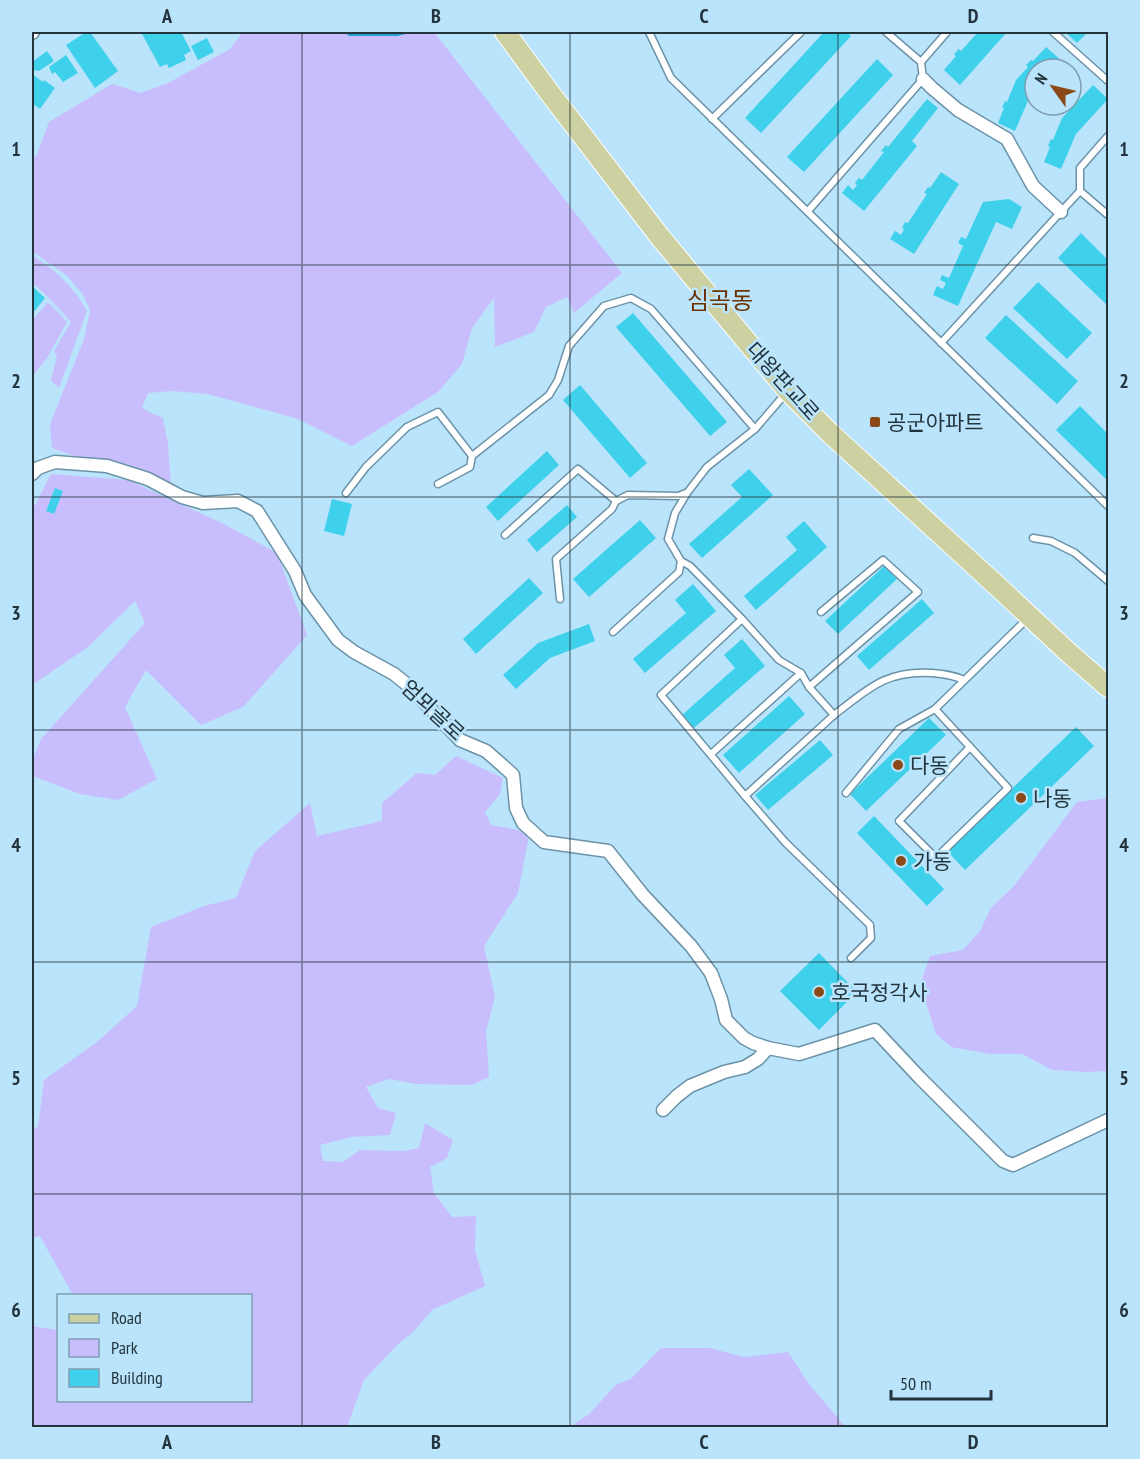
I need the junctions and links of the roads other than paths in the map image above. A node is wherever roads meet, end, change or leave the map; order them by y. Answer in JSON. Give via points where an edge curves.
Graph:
{"nodes":[{"id":1,"x":650,"y":32,"type":"edge"},
{"id":2,"x":801,"y":32,"type":"edge"},
{"id":3,"x":886,"y":32,"type":"edge"},
{"id":4,"x":947,"y":32,"type":"edge"},
{"id":5,"x":1053,"y":32,"type":"edge"},
{"id":6,"x":510,"y":34,"type":"edge"},
{"id":7,"x":921,"y":62,"type":"junction"},
{"id":8,"x":923,"y":79,"type":"junction"},
{"id":9,"x":1108,"y":81,"type":"edge"},
{"id":10,"x":712,"y":119,"type":"junction"},
{"id":11,"x":1108,"y":136,"type":"edge"},
{"id":12,"x":1080,"y":191,"type":"junction"},
{"id":13,"x":808,"y":211,"type":"junction"},
{"id":14,"x":1061,"y":212,"type":"junction"},
{"id":15,"x":1108,"y":215,"type":"edge"},
{"id":16,"x":941,"y":343,"type":"junction"},
{"id":17,"x":788,"y":390,"type":"junction"},
{"id":18,"x":755,"y":429,"type":"junction"},
{"id":19,"x":472,"y":456,"type":"junction"},
{"id":20,"x":32,"y":474,"type":"edge"},
{"id":21,"x":438,"y":483,"type":"dead end"},
{"id":22,"x":346,"y":493,"type":"dead end"},
{"id":23,"x":687,"y":493,"type":"junction"},
{"id":24,"x":616,"y":501,"type":"junction"},
{"id":25,"x":1108,"y":506,"type":"edge"},
{"id":26,"x":505,"y":535,"type":"dead end"},
{"id":27,"x":1033,"y":538,"type":"dead end"},
{"id":28,"x":681,"y":561,"type":"junction"},
{"id":29,"x":1108,"y":582,"type":"edge"},
{"id":30,"x":560,"y":600,"type":"dead end"},
{"id":31,"x":821,"y":612,"type":"dead end"},
{"id":32,"x":1030,"y":616,"type":"junction"},
{"id":33,"x":742,"y":619,"type":"junction"},
{"id":34,"x":613,"y":632,"type":"dead end"},
{"id":35,"x":801,"y":672,"type":"junction"},
{"id":36,"x":964,"y":680,"type":"junction"},
{"id":37,"x":809,"y":687,"type":"junction"},
{"id":38,"x":1108,"y":687,"type":"edge"},
{"id":39,"x":934,"y":709,"type":"junction"},
{"id":40,"x":834,"y":715,"type":"junction"},
{"id":41,"x":970,"y":747,"type":"junction"},
{"id":42,"x":711,"y":754,"type":"junction"},
{"id":43,"x":846,"y":793,"type":"dead end"},
{"id":44,"x":745,"y":796,"type":"junction"},
{"id":45,"x":851,"y":958,"type":"dead end"},
{"id":46,"x":768,"y":1047,"type":"junction"},
{"id":47,"x":663,"y":1110,"type":"dead end"},
{"id":48,"x":1108,"y":1120,"type":"edge"}],
"edges":[{"from":1,"to":10,"type":"lane","via":[[670,78]]},
{"from":2,"to":10,"type":"lane"},
{"from":3,"to":7,"type":"lane"},
{"from":4,"to":7,"type":"lane"},
{"from":5,"to":9,"type":"lane"},
{"from":6,"to":17,"type":"main road","name":"대왕판교로","via":[[549,92],[660,237]]},
{"from":7,"to":8,"type":"lane"},
{"from":8,"to":13,"type":"lane"},
{"from":8,"to":14,"type":"street","via":[[958,110],[1007,139],[1033,186]]},
{"from":10,"to":13,"type":"lane"},
{"from":11,"to":12,"type":"lane","via":[[1080,168]]},
{"from":12,"to":14,"type":"lane"},
{"from":12,"to":15,"type":"lane"},
{"from":13,"to":16,"type":"lane"},
{"from":14,"to":16,"type":"lane"},
{"from":16,"to":25,"type":"lane"},
{"from":17,"to":18,"type":"lane"},
{"from":17,"to":32,"type":"main road","name":"대왕판교로"},
{"from":18,"to":19,"type":"lane","via":[[651,309],[631,298],[604,306],[569,346],[549,395]]},
{"from":18,"to":23,"type":"lane","via":[[707,467]]},
{"from":19,"to":21,"type":"lane","via":[[470,467]]},
{"from":19,"to":22,"type":"lane","via":[[438,412],[407,427]]},
{"from":20,"to":46,"type":"street","name":"엄뫼골로","via":[[55,462],[107,466],[148,479],[182,497],[203,503],[238,501],[257,511],[295,571],[305,595],[338,640],[394,674],[460,740],[486,751],[513,775],[516,808],[524,823],[544,842],[608,851],[711,973],[726,1020],[744,1038]]},
{"from":23,"to":24,"type":"lane","via":[[628,495]]},
{"from":23,"to":28,"type":"lane","via":[[675,513],[668,538]]},
{"from":24,"to":26,"type":"lane","via":[[578,469]]},
{"from":24,"to":30,"type":"lane","via":[[556,559]]},
{"from":27,"to":29,"type":"lane","via":[[1051,541],[1075,553]]},
{"from":28,"to":33,"type":"lane"},
{"from":28,"to":34,"type":"lane","via":[[679,572]]},
{"from":31,"to":37,"type":"lane","via":[[883,560],[918,592]]},
{"from":32,"to":36,"type":"lane"},
{"from":32,"to":38,"type":"main road","name":"대왕판교로"},
{"from":33,"to":35,"type":"lane","via":[[779,660]]},
{"from":33,"to":42,"type":"lane","via":[[661,695]]},
{"from":35,"to":37,"type":"lane"},
{"from":35,"to":42,"type":"lane"},
{"from":36,"to":39,"type":"lane"},
{"from":36,"to":40,"type":"lane","via":[[918,672],[898,675],[880,682]]},
{"from":37,"to":40,"type":"lane"},
{"from":39,"to":41,"type":"lane"},
{"from":39,"to":43,"type":"lane","via":[[899,729]]},
{"from":40,"to":44,"type":"lane"},
{"from":41,"to":41,"type":"lane","via":[[1008,788],[936,858],[899,820]]},
{"from":42,"to":44,"type":"lane"},
{"from":44,"to":45,"type":"lane","via":[[785,842],[870,925],[871,938]]},
{"from":46,"to":47,"type":"street","via":[[745,1066],[690,1086]]},
{"from":46,"to":48,"type":"street","name":"엄뫼골로","via":[[799,1054],[875,1030],[1003,1161],[1013,1165]]}]}
